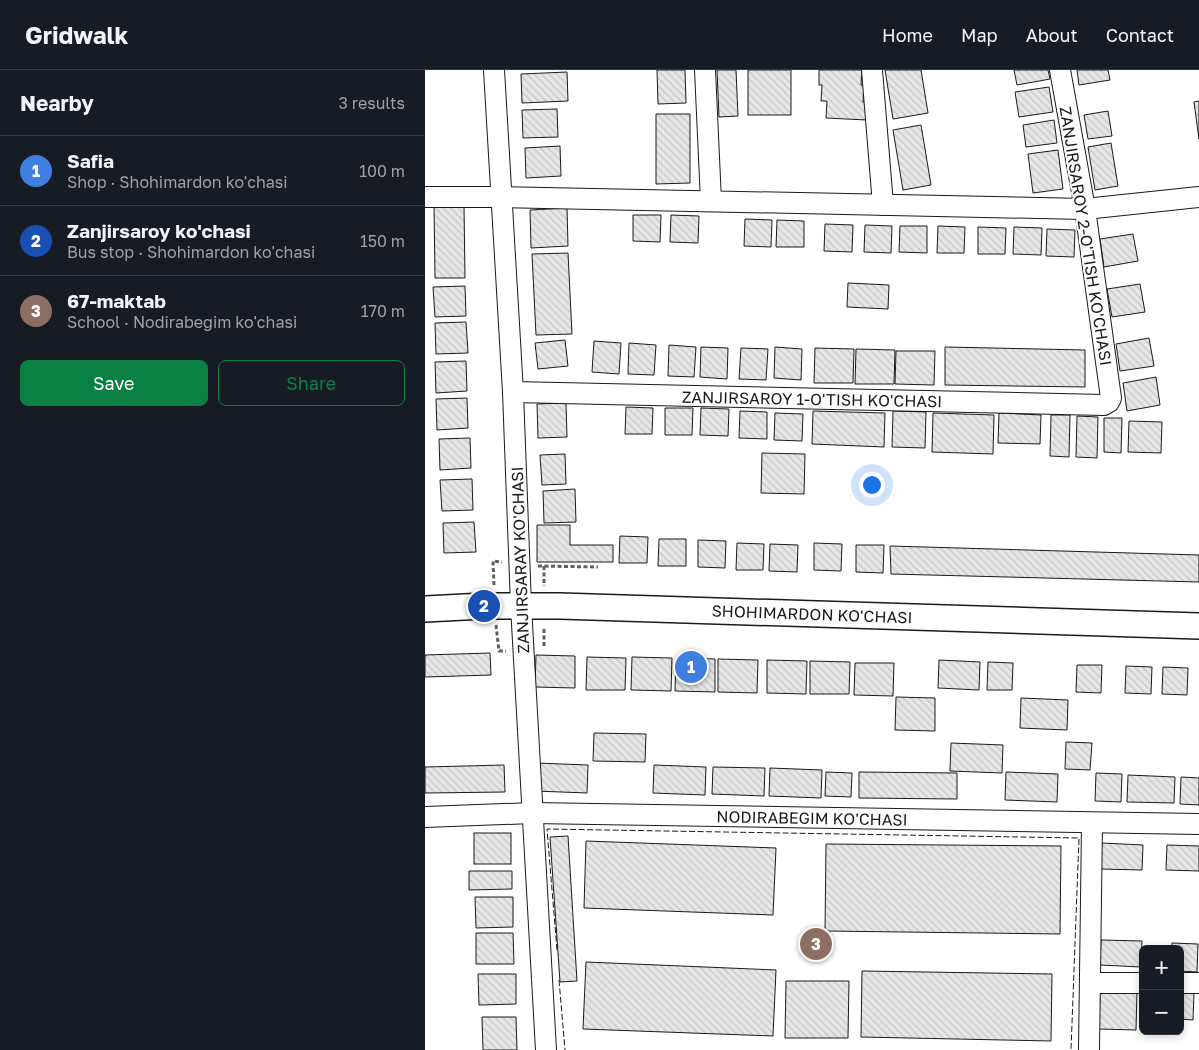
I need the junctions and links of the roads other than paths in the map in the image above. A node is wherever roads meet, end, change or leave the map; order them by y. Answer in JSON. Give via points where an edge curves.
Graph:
{"nodes":[{"id":1,"x":494,"y":70,"type":"edge"},
{"id":2,"x":705,"y":70,"type":"edge"},
{"id":3,"x":872,"y":70,"type":"edge"},
{"id":4,"x":1060,"y":70,"type":"edge"},
{"id":5,"x":1199,"y":196,"type":"edge"},
{"id":6,"x":425,"y":197,"type":"edge"},
{"id":7,"x":501,"y":197,"type":"junction"},
{"id":8,"x":711,"y":202,"type":"junction"},
{"id":9,"x":883,"y":205,"type":"junction"},
{"id":10,"x":1085,"y":209,"type":"junction"},
{"id":11,"x":513,"y":392,"type":"junction"},
{"id":12,"x":1109,"y":402,"type":"joint"},
{"id":13,"x":521,"y":606,"type":"junction"},
{"id":14,"x":425,"y":609,"type":"edge"},
{"id":15,"x":1199,"y":626,"type":"edge"},
{"id":16,"x":532,"y":813,"type":"junction"},
{"id":17,"x":425,"y":817,"type":"edge"},
{"id":18,"x":1092,"y":823,"type":"junction"},
{"id":19,"x":1199,"y":824,"type":"edge"},
{"id":20,"x":1090,"y":983,"type":"junction"},
{"id":21,"x":1139,"y":983,"type":"edge"},
{"id":22,"x":1184,"y":983,"type":"edge"},
{"id":23,"x":1199,"y":983,"type":"edge"},
{"id":24,"x":546,"y":1050,"type":"edge"},
{"id":25,"x":1089,"y":1050,"type":"edge"}],
"edges":[{"from":1,"to":7,"type":"street","name":"ZANJIRSARAY KO'CHASI"},
{"from":2,"to":8,"type":"street"},
{"from":3,"to":9,"type":"street"},
{"from":4,"to":10,"type":"street","name":"ZANJIRSAROY 2-O'TISH KO'CHASI"},
{"from":5,"to":10,"type":"street"},
{"from":6,"to":7,"type":"street"},
{"from":7,"to":8,"type":"street"},
{"from":7,"to":11,"type":"street","name":"ZANJIRSARAY KO'CHASI"},
{"from":8,"to":9,"type":"street"},
{"from":9,"to":10,"type":"street"},
{"from":10,"to":12,"type":"street","name":"ZANJIRSAROY 2-O'TISH KO'CHASI"},
{"from":11,"to":12,"type":"street","name":"ZANJIRSAROY 1-O'TISH KO'CHASI","via":[[1104,406]]},
{"from":11,"to":13,"type":"street","name":"ZANJIRSARAY KO'CHASI"},
{"from":13,"to":14,"type":"main road","name":"SHOHIMARDON KO'CHASI"},
{"from":13,"to":15,"type":"main road","name":"SHOHIMARDON KO'CHASI"},
{"from":13,"to":16,"type":"street","name":"ZANJIRSARAY KO'CHASI"},
{"from":16,"to":17,"type":"street","name":"NODIRABEGIM KO'CHASI"},
{"from":16,"to":18,"type":"street","name":"NODIRABEGIM KO'CHASI"},
{"from":16,"to":24,"type":"street","name":"ZANJIRSARAY KO'CHASI"},
{"from":18,"to":19,"type":"street","name":"NODIRABEGIM KO'CHASI"},
{"from":18,"to":20,"type":"street"},
{"from":20,"to":21,"type":"street"},
{"from":20,"to":25,"type":"street"},
{"from":22,"to":23,"type":"street"}]}
